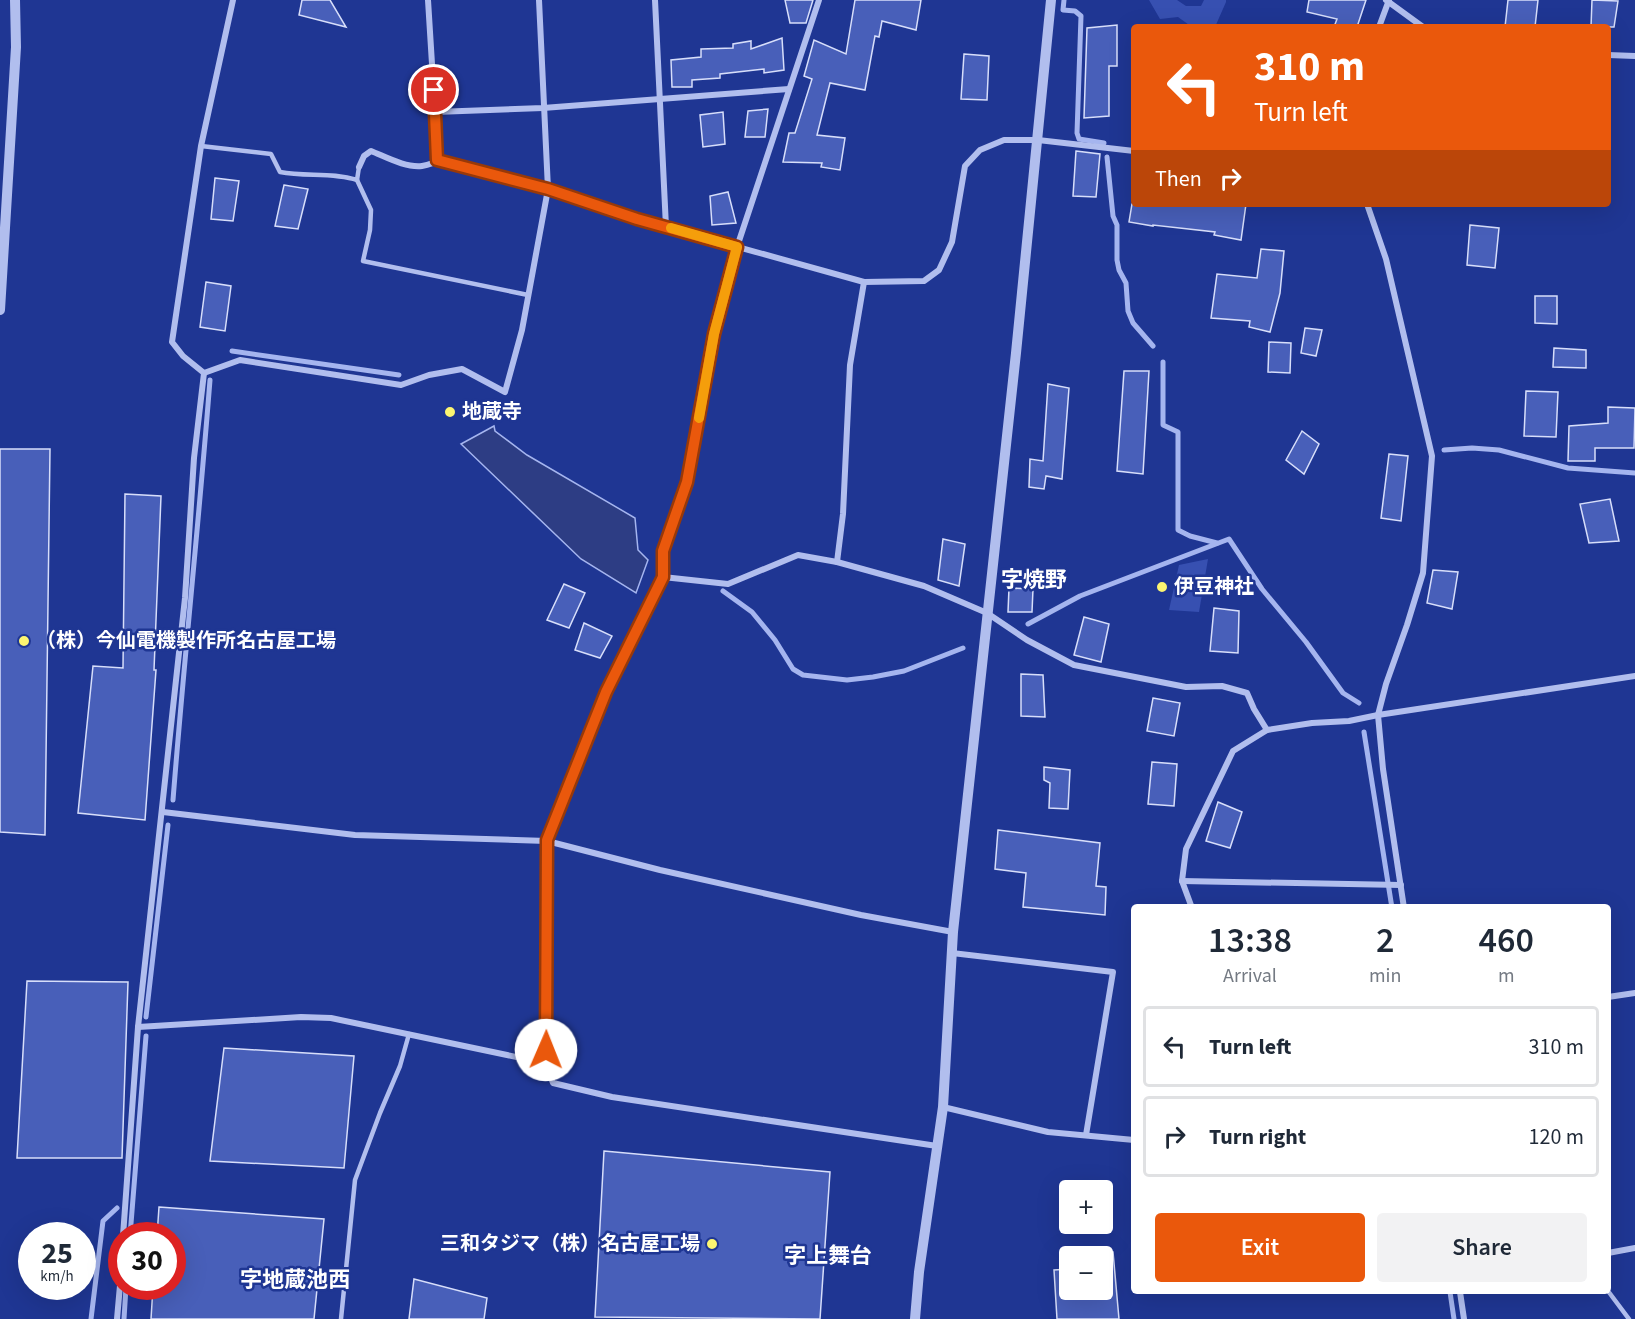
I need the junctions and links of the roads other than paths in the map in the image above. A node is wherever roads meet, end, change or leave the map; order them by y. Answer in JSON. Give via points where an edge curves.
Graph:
{"nodes":[{"id":1,"x":15,"y":0,"type":"edge"},
{"id":2,"x":233,"y":0,"type":"edge"},
{"id":3,"x":429,"y":0,"type":"edge"},
{"id":4,"x":539,"y":0,"type":"edge"},
{"id":5,"x":655,"y":0,"type":"edge"},
{"id":6,"x":819,"y":0,"type":"edge"},
{"id":7,"x":1051,"y":0,"type":"edge"},
{"id":8,"x":1388,"y":1,"type":"edge"},
{"id":9,"x":1380,"y":24,"type":"edge"},
{"id":10,"x":1419,"y":24,"type":"edge"},
{"id":11,"x":1611,"y":55,"type":"edge"},
{"id":12,"x":1635,"y":56,"type":"edge"},
{"id":13,"x":789,"y":89,"type":"junction"},
{"id":14,"x":660,"y":98,"type":"junction"},
{"id":15,"x":543,"y":108,"type":"junction"},
{"id":16,"x":435,"y":112,"type":"junction"},
{"id":17,"x":1038,"y":140,"type":"junction"},
{"id":18,"x":201,"y":146,"type":"junction"},
{"id":19,"x":1131,"y":152,"type":"edge"},
{"id":20,"x":437,"y":160,"type":"junction"},
{"id":21,"x":359,"y":167,"type":"joint"},
{"id":22,"x":357,"y":180,"type":"junction"},
{"id":23,"x":548,"y":189,"type":"junction"},
{"id":24,"x":1368,"y":207,"type":"edge"},
{"id":25,"x":666,"y":227,"type":"junction"},
{"id":26,"x":737,"y":247,"type":"junction"},
{"id":27,"x":864,"y":282,"type":"junction"},
{"id":28,"x":528,"y":295,"type":"junction"},
{"id":29,"x":0,"y":310,"type":"edge"},
{"id":30,"x":204,"y":374,"type":"junction"},
{"id":31,"x":837,"y":562,"type":"junction"},
{"id":32,"x":663,"y":577,"type":"junction"},
{"id":33,"x":987,"y":613,"type":"junction"},
{"id":34,"x":1635,"y":676,"type":"edge"},
{"id":35,"x":1378,"y":715,"type":"junction"},
{"id":36,"x":1267,"y":730,"type":"junction"},
{"id":37,"x":163,"y":812,"type":"junction"},
{"id":38,"x":547,"y":840,"type":"junction"},
{"id":39,"x":1182,"y":881,"type":"junction"},
{"id":40,"x":1401,"y":885,"type":"junction"},
{"id":41,"x":1191,"y":904,"type":"edge"},
{"id":42,"x":1403,"y":904,"type":"edge"},
{"id":43,"x":953,"y":932,"type":"junction"},
{"id":44,"x":952,"y":953,"type":"junction"},
{"id":45,"x":1635,"y":993,"type":"edge"},
{"id":46,"x":1611,"y":997,"type":"edge"},
{"id":47,"x":138,"y":1027,"type":"junction"},
{"id":48,"x":409,"y":1034,"type":"junction"},
{"id":49,"x":546,"y":1063,"type":"junction"},
{"id":50,"x":943,"y":1107,"type":"junction"},
{"id":51,"x":1086,"y":1135,"type":"junction"},
{"id":52,"x":1131,"y":1140,"type":"edge"},
{"id":53,"x":937,"y":1146,"type":"junction"},
{"id":54,"x":124,"y":1222,"type":"edge"},
{"id":55,"x":1635,"y":1248,"type":"edge"},
{"id":56,"x":1611,"y":1252,"type":"edge"},
{"id":57,"x":1460,"y":1294,"type":"edge"},
{"id":58,"x":1610,"y":1294,"type":"edge"},
{"id":59,"x":119,"y":1300,"type":"edge"},
{"id":60,"x":117,"y":1319,"type":"edge"},
{"id":61,"x":341,"y":1319,"type":"edge"},
{"id":62,"x":915,"y":1319,"type":"edge"},
{"id":63,"x":1464,"y":1319,"type":"edge"},
{"id":64,"x":1629,"y":1319,"type":"edge"}],
"edges":[{"from":1,"to":29,"type":"street"},
{"from":2,"to":18,"type":"street"},
{"from":3,"to":16,"type":"street"},
{"from":4,"to":15,"type":"street"},
{"from":5,"to":14,"type":"street"},
{"from":6,"to":13,"type":"street"},
{"from":7,"to":17,"type":"street"},
{"from":8,"to":9,"type":"street"},
{"from":8,"to":10,"type":"street"},
{"from":11,"to":12,"type":"street"},
{"from":13,"to":14,"type":"street"},
{"from":13,"to":26,"type":"street"},
{"from":14,"to":15,"type":"street"},
{"from":14,"to":25,"type":"street"},
{"from":15,"to":16,"type":"street"},
{"from":15,"to":23,"type":"street"},
{"from":16,"to":20,"type":"street"},
{"from":17,"to":19,"type":"street"},
{"from":17,"to":27,"type":"street","via":[[1004,140],[980,150],[965,166],[952,242],[939,270],[924,280]]},
{"from":17,"to":33,"type":"street"},
{"from":18,"to":22,"type":"lane","via":[[271,154],[280,172]]},
{"from":18,"to":30,"type":"street","via":[[172,342]]},
{"from":20,"to":21,"type":"street","via":[[414,165],[371,151]]},
{"from":20,"to":23,"type":"street"},
{"from":21,"to":22,"type":"lane"},
{"from":22,"to":28,"type":"lane","via":[[371,210],[363,261]]},
{"from":23,"to":25,"type":"street"},
{"from":23,"to":28,"type":"street"},
{"from":24,"to":35,"type":"street","via":[[1386,259],[1432,456],[1424,573]]},
{"from":25,"to":26,"type":"street"},
{"from":26,"to":27,"type":"street"},
{"from":26,"to":32,"type":"street","via":[[714,334],[687,482],[663,551]]},
{"from":27,"to":31,"type":"street","via":[[850,365]]},
{"from":28,"to":30,"type":"street","via":[[505,392],[462,369],[401,385],[240,360]]},
{"from":30,"to":37,"type":"street"},
{"from":31,"to":32,"type":"street","via":[[798,555],[728,584]]},
{"from":31,"to":33,"type":"street","via":[[924,586]]},
{"from":32,"to":38,"type":"street","via":[[606,692]]},
{"from":33,"to":36,"type":"street","via":[[1074,665],[1186,687],[1222,687],[1247,693]]},
{"from":33,"to":43,"type":"street"},
{"from":34,"to":35,"type":"street"},
{"from":35,"to":36,"type":"street","via":[[1349,722]]},
{"from":35,"to":40,"type":"street"},
{"from":36,"to":39,"type":"street","via":[[1233,752],[1186,849]]},
{"from":37,"to":38,"type":"street","via":[[355,835]]},
{"from":37,"to":47,"type":"street"},
{"from":38,"to":43,"type":"street","via":[[660,870]]},
{"from":38,"to":49,"type":"street"},
{"from":39,"to":40,"type":"street"},
{"from":39,"to":41,"type":"street"},
{"from":40,"to":42,"type":"street"},
{"from":43,"to":44,"type":"street"},
{"from":44,"to":50,"type":"street"},
{"from":44,"to":51,"type":"street","via":[[1113,972]]},
{"from":45,"to":46,"type":"street"},
{"from":47,"to":48,"type":"street","via":[[301,1017],[331,1018]]},
{"from":47,"to":54,"type":"street"},
{"from":48,"to":49,"type":"street"},
{"from":48,"to":61,"type":"lane","via":[[354,1180]]},
{"from":49,"to":53,"type":"street","via":[[553,1083],[612,1097]]},
{"from":50,"to":51,"type":"street","via":[[1048,1132]]},
{"from":50,"to":53,"type":"street"},
{"from":51,"to":52,"type":"street"},
{"from":53,"to":62,"type":"street"},
{"from":55,"to":56,"type":"street"},
{"from":57,"to":63,"type":"street"},
{"from":58,"to":64,"type":"lane"},
{"from":59,"to":60,"type":"street"}]}
